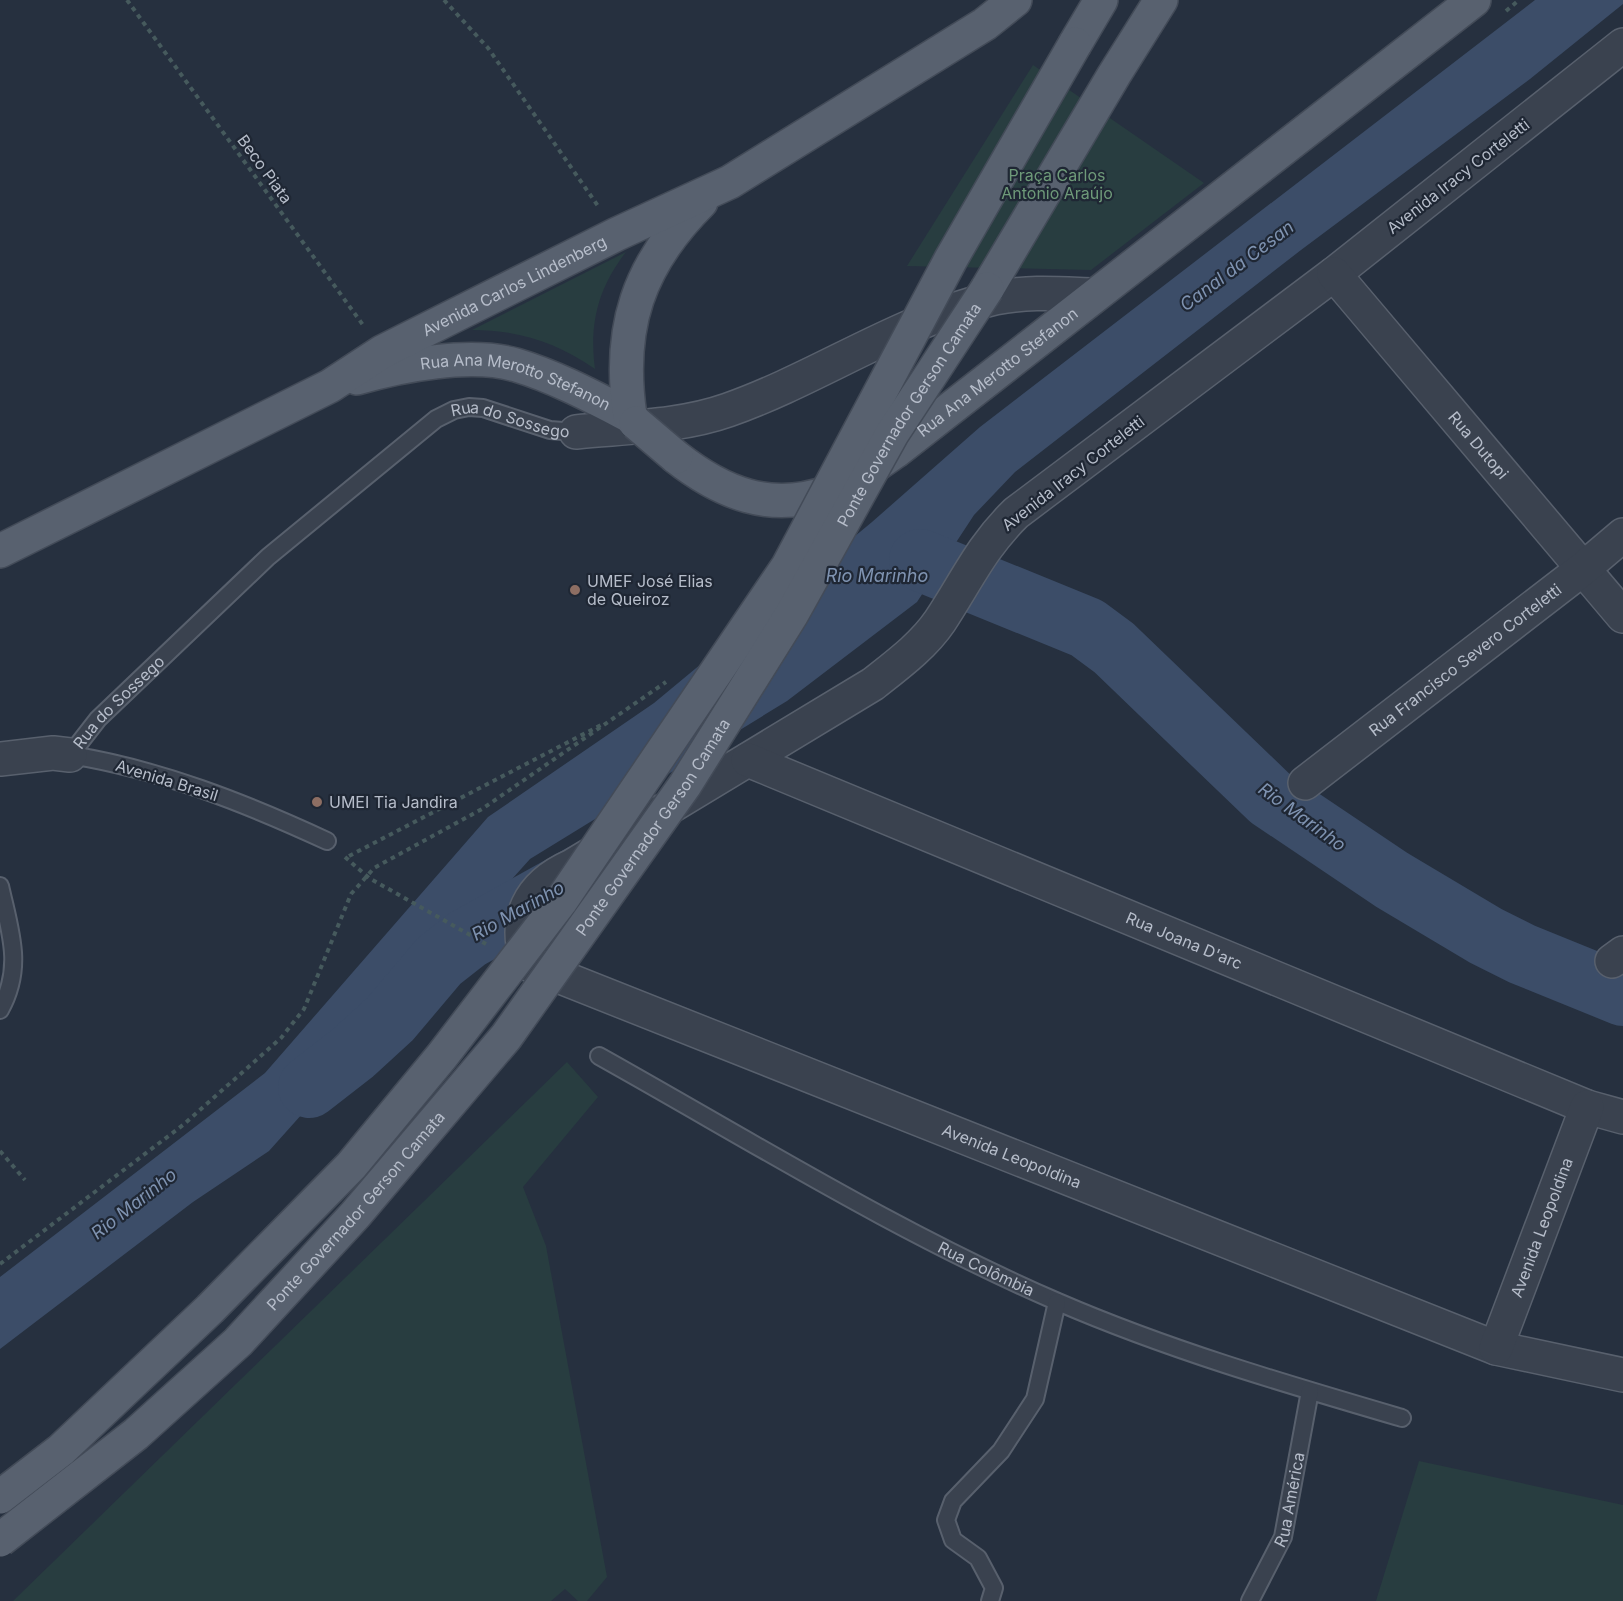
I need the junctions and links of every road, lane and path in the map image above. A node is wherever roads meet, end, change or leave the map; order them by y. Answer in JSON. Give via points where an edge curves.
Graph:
{"nodes":[{"id":1,"x":128,"y":0,"type":"edge"},
{"id":2,"x":444,"y":0,"type":"edge"},
{"id":3,"x":1016,"y":0,"type":"edge"},
{"id":4,"x":1101,"y":0,"type":"edge"},
{"id":5,"x":1161,"y":0,"type":"edge"},
{"id":6,"x":1474,"y":0,"type":"edge"},
{"id":7,"x":1623,"y":45,"type":"edge"},
{"id":8,"x":730,"y":182,"type":"junction"},
{"id":9,"x":617,"y":234,"type":"junction"},
{"id":10,"x":1334,"y":274,"type":"junction"},
{"id":11,"x":1095,"y":295,"type":"junction"},
{"id":12,"x":382,"y":352,"type":"junction"},
{"id":13,"x":330,"y":386,"type":"junction"},
{"id":14,"x":633,"y":420,"type":"junction"},
{"id":15,"x":576,"y":432,"type":"joint"},
{"id":16,"x":1623,"y":535,"type":"edge"},
{"id":17,"x":0,"y":551,"type":"edge"},
{"id":18,"x":1584,"y":568,"type":"junction"},
{"id":19,"x":1623,"y":616,"type":"edge"},
{"id":20,"x":620,"y":715,"type":"dead end"},
{"id":21,"x":70,"y":755,"type":"junction"},
{"id":22,"x":0,"y":759,"type":"edge"},
{"id":23,"x":748,"y":760,"type":"junction"},
{"id":24,"x":1305,"y":783,"type":"dead end"},
{"id":25,"x":327,"y":841,"type":"dead end"},
{"id":26,"x":346,"y":858,"type":"dead end"},
{"id":27,"x":369,"y":878,"type":"dead end"},
{"id":28,"x":0,"y":886,"type":"edge"},
{"id":29,"x":488,"y":945,"type":"dead end"},
{"id":30,"x":528,"y":964,"type":"joint"},
{"id":31,"x":0,"y":1010,"type":"edge"},
{"id":32,"x":599,"y":1056,"type":"dead end"},
{"id":33,"x":1587,"y":1107,"type":"junction"},
{"id":34,"x":1623,"y":1117,"type":"edge"},
{"id":35,"x":0,"y":1151,"type":"edge"},
{"id":36,"x":25,"y":1179,"type":"dead end"},
{"id":37,"x":1057,"y":1302,"type":"junction"},
{"id":38,"x":1496,"y":1348,"type":"junction"},
{"id":39,"x":1623,"y":1375,"type":"edge"},
{"id":40,"x":1310,"y":1391,"type":"junction"},
{"id":41,"x":1402,"y":1419,"type":"dead end"},
{"id":42,"x":0,"y":1497,"type":"edge"},
{"id":43,"x":0,"y":1540,"type":"edge"},
{"id":44,"x":990,"y":1601,"type":"edge"},
{"id":45,"x":1250,"y":1601,"type":"edge"}],
"edges":[{"from":1,"to":12,"type":"path","name":"Beco Piata"},
{"from":2,"to":9,"type":"path","via":[[488,48]]},
{"from":3,"to":8,"type":"main road","name":"Avenida Carlos Lindenberg","via":[[985,24]]},
{"from":4,"to":42,"type":"main road","name":"Ponte Governador Gerson Camata","bridge":true,"via":[[951,259],[788,566],[561,901],[442,1056],[351,1166],[210,1309],[61,1450]]},
{"from":5,"to":43,"type":"main road","name":"Ponte Governador Gerson Camata","bridge":true,"via":[[987,289],[892,434],[792,614],[685,785],[506,1037],[355,1215],[238,1342],[136,1434]]},
{"from":6,"to":11,"type":"main road","name":"Rua Ana Merotto Stefanon"},
{"from":7,"to":10,"type":"street","name":"Avenida Iracy Corteletti"},
{"from":8,"to":9,"type":"main road","name":"Avenida Carlos Lindenberg"},
{"from":8,"to":14,"type":"main road","via":[[678,225],[642,283],[625,348],[625,382]]},
{"from":9,"to":12,"type":"main road","name":"Avenida Carlos Lindenberg"},
{"from":10,"to":18,"type":"street","name":"Rua Dutopi"},
{"from":10,"to":23,"type":"street","name":"Avenida Iracy Corteletti","via":[[1016,513],[984,547],[922,641],[873,684]]},
{"from":11,"to":14,"type":"main road","name":"Rua Ana Merotto Stefanon","bridge":true,"via":[[896,451],[830,491],[803,499],[748,497],[722,489]]},
{"from":11,"to":15,"type":"street","name":"Rua do Sossego","via":[[1030,293],[996,298],[941,315],[728,410],[688,422]]},
{"from":12,"to":13,"type":"main road","name":"Avenida Carlos Lindenberg"},
{"from":13,"to":14,"type":"main road","name":"Rua Ana Merotto Stefanon","via":[[365,375],[455,360],[487,361],[514,365],[563,382]]},
{"from":13,"to":17,"type":"main road","name":"Avenida Carlos Lindenberg"},
{"from":15,"to":21,"type":"lane","name":"Rua do Sossego","via":[[550,430],[483,408],[454,410],[436,419],[268,557],[98,719]]},
{"from":16,"to":18,"type":"street","name":"Rua Francisco Severo Corteletti"},
{"from":18,"to":19,"type":"street","name":"Rua Dutopi"},
{"from":18,"to":24,"type":"street","name":"Rua Francisco Severo Corteletti"},
{"from":20,"to":26,"type":"path"},
{"from":21,"to":22,"type":"street","name":"Avenida Brasil"},
{"from":21,"to":25,"type":"lane","name":"Avenida Brasil","via":[[139,770],[234,801]]},
{"from":23,"to":30,"type":"street","name":"Avenida Iracy Corteletti","via":[[543,883],[532,897],[521,930]]},
{"from":23,"to":33,"type":"street","name":"Rua Joana D'arc"},
{"from":27,"to":29,"type":"path"},
{"from":28,"to":31,"type":"lane","via":[[15,967],[11,990]]},
{"from":30,"to":38,"type":"street","name":"Avenida Leopoldina"},
{"from":32,"to":37,"type":"lane","name":"Rua Colômbia","via":[[919,1236]]},
{"from":33,"to":34,"type":"street","name":"Rua Joana D'arc"},
{"from":33,"to":38,"type":"street","name":"Avenida Leopoldina"},
{"from":35,"to":36,"type":"path"},
{"from":37,"to":40,"type":"lane","name":"Rua Colômbia"},
{"from":37,"to":44,"type":"lane","via":[[1035,1399],[1001,1451],[953,1501],[946,1520],[953,1540],[978,1558],[994,1588]]},
{"from":38,"to":39,"type":"street","name":"Avenida Leopoldina"},
{"from":40,"to":41,"type":"lane","name":"Rua Colômbia"},
{"from":40,"to":45,"type":"lane","name":"Rua América","via":[[1283,1538]]}]}
